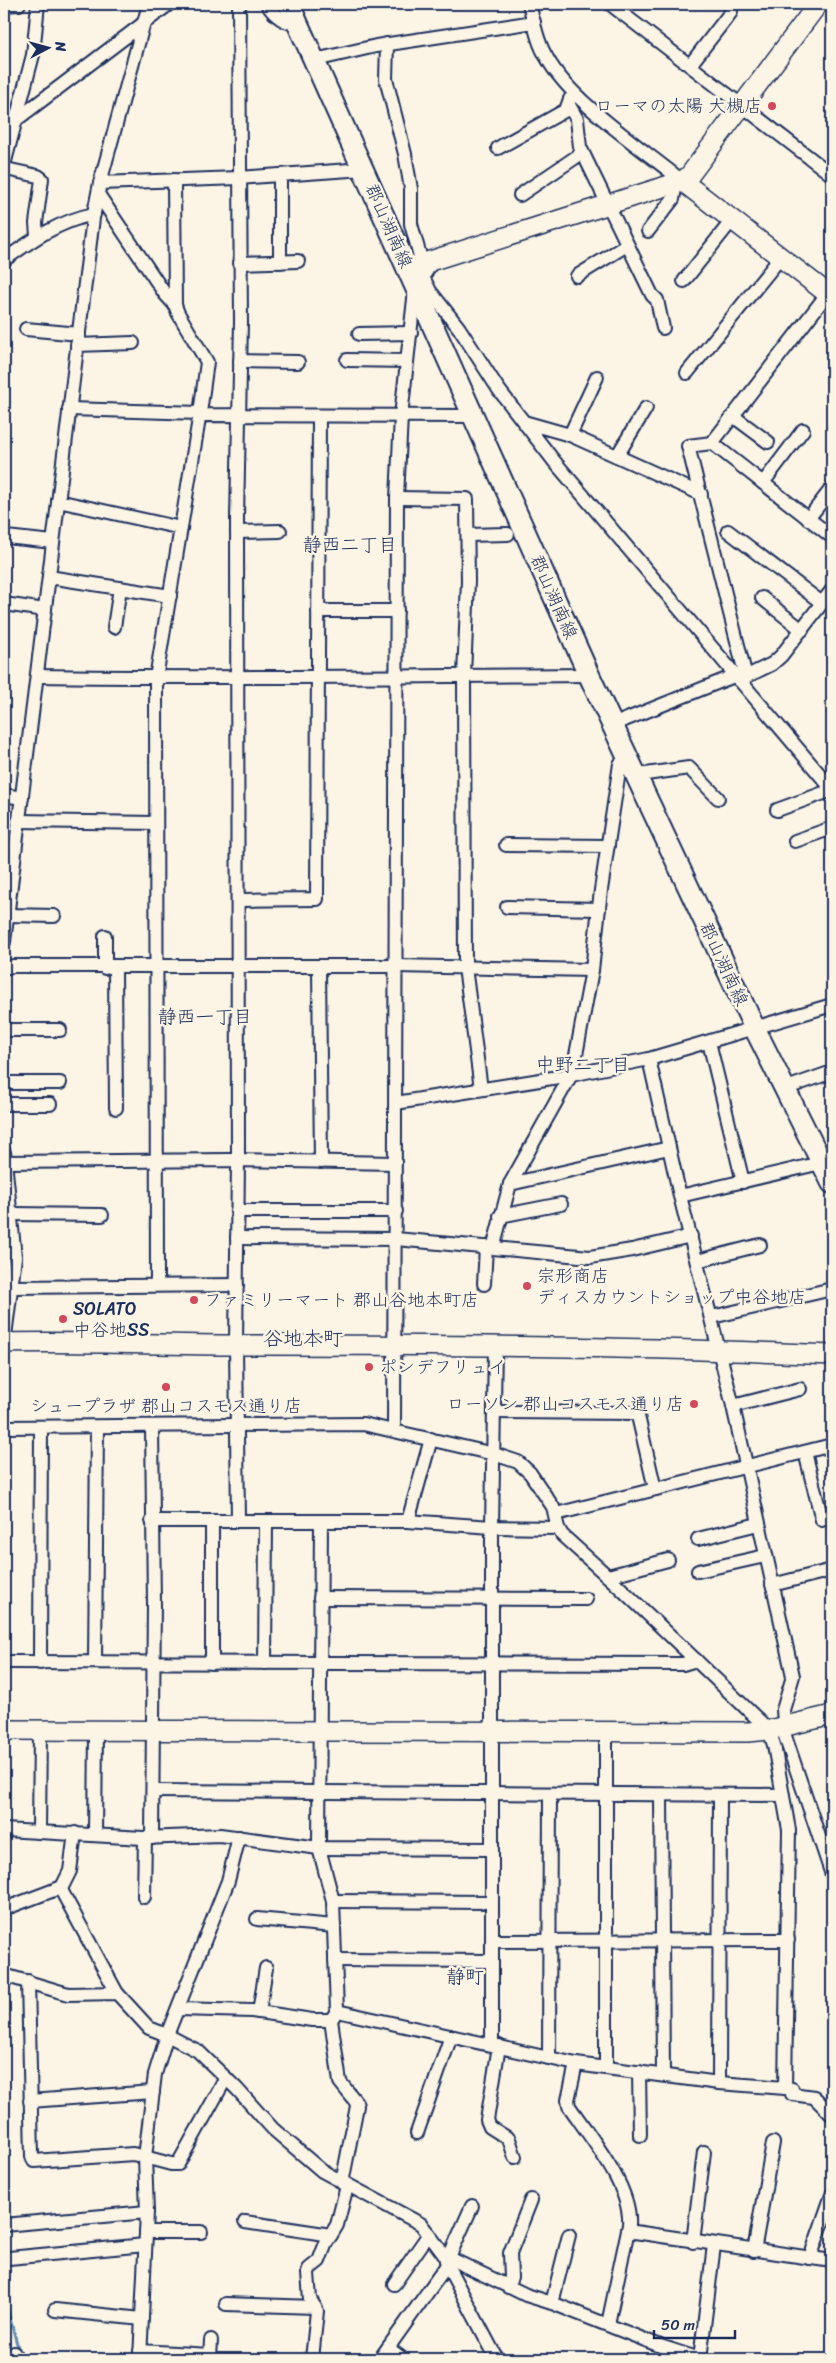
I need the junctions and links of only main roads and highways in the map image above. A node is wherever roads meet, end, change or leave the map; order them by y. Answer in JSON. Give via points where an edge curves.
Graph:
{"nodes":[{"id":1,"x":289,"y":4,"type":"edge"},
{"id":2,"x":832,"y":1183,"type":"edge"}],
"edges":[{"from":1,"to":2,"type":"main road","name":"郡山湖南線","via":[[364,169],[418,270],[474,416],[612,725],[755,1029]]}]}
